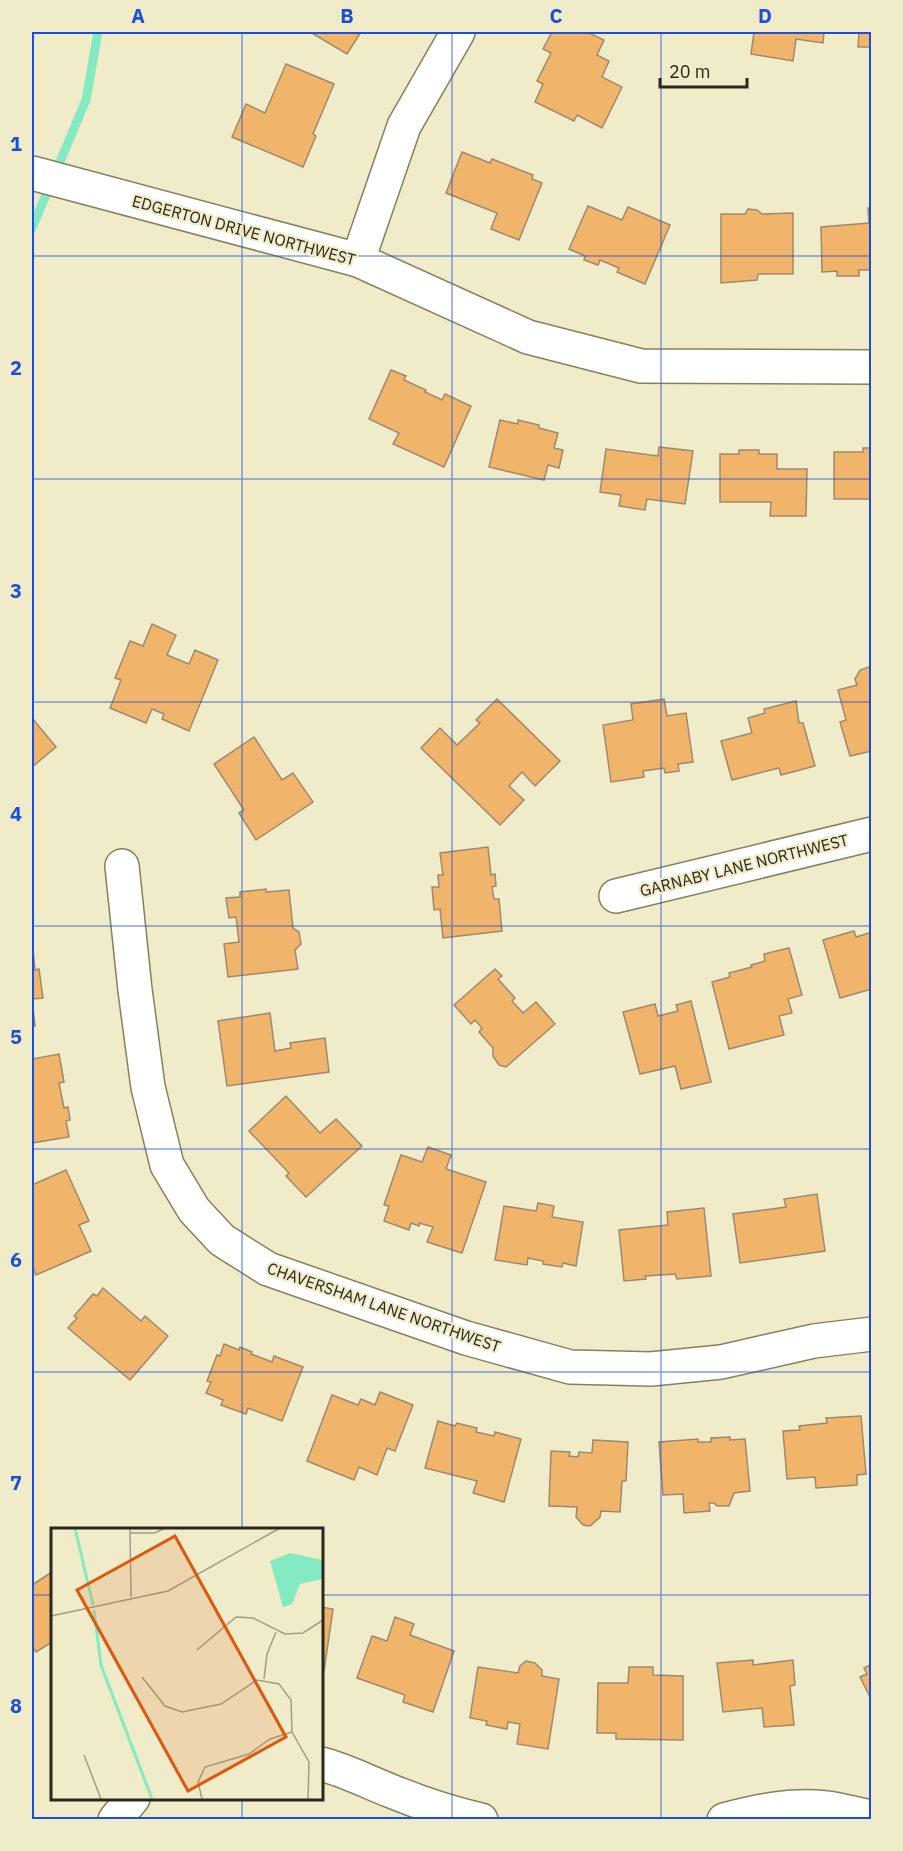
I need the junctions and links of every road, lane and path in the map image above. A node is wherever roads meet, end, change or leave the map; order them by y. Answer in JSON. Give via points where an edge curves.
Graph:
{"nodes":[{"id":1,"x":458,"y":32,"type":"edge"},
{"id":2,"x":32,"y":173,"type":"edge"},
{"id":3,"x":358,"y":260,"type":"junction"},
{"id":4,"x":872,"y":367,"type":"edge"},
{"id":5,"x":872,"y":834,"type":"edge"},
{"id":6,"x":122,"y":866,"type":"dead end"},
{"id":7,"x":616,"y":896,"type":"dead end"},
{"id":8,"x":872,"y":1334,"type":"edge"},
{"id":9,"x":322,"y":1764,"type":"edge"},
{"id":10,"x":131,"y":1800,"type":"edge"},
{"id":11,"x":872,"y":1817,"type":"edge"},
{"id":12,"x":114,"y":1820,"type":"edge"},
{"id":13,"x":481,"y":1820,"type":"edge"},
{"id":14,"x":724,"y":1820,"type":"edge"}],
"edges":[{"from":1,"to":3,"type":"street","via":[[404,126]]},
{"from":2,"to":3,"type":"street","name":"EDGERTON DRIVE NORTHWEST"},
{"from":3,"to":4,"type":"street","name":"EDGERTON DRIVE NORTHWEST","via":[[528,337],[641,366]]},
{"from":5,"to":7,"type":"street","name":"GARNABY LANE NORTHWEST"},
{"from":6,"to":8,"type":"street","name":"CHAVERSHAM LANE NORTHWEST","via":[[148,1087],[167,1165],[194,1210],[222,1240],[268,1269],[466,1338],[570,1367],[651,1369],[721,1362],[814,1341]]},
{"from":9,"to":13,"type":"street","via":[[451,1813]]},
{"from":10,"to":12,"type":"street"},
{"from":11,"to":14,"type":"street","via":[[825,1808],[785,1807]]}]}
